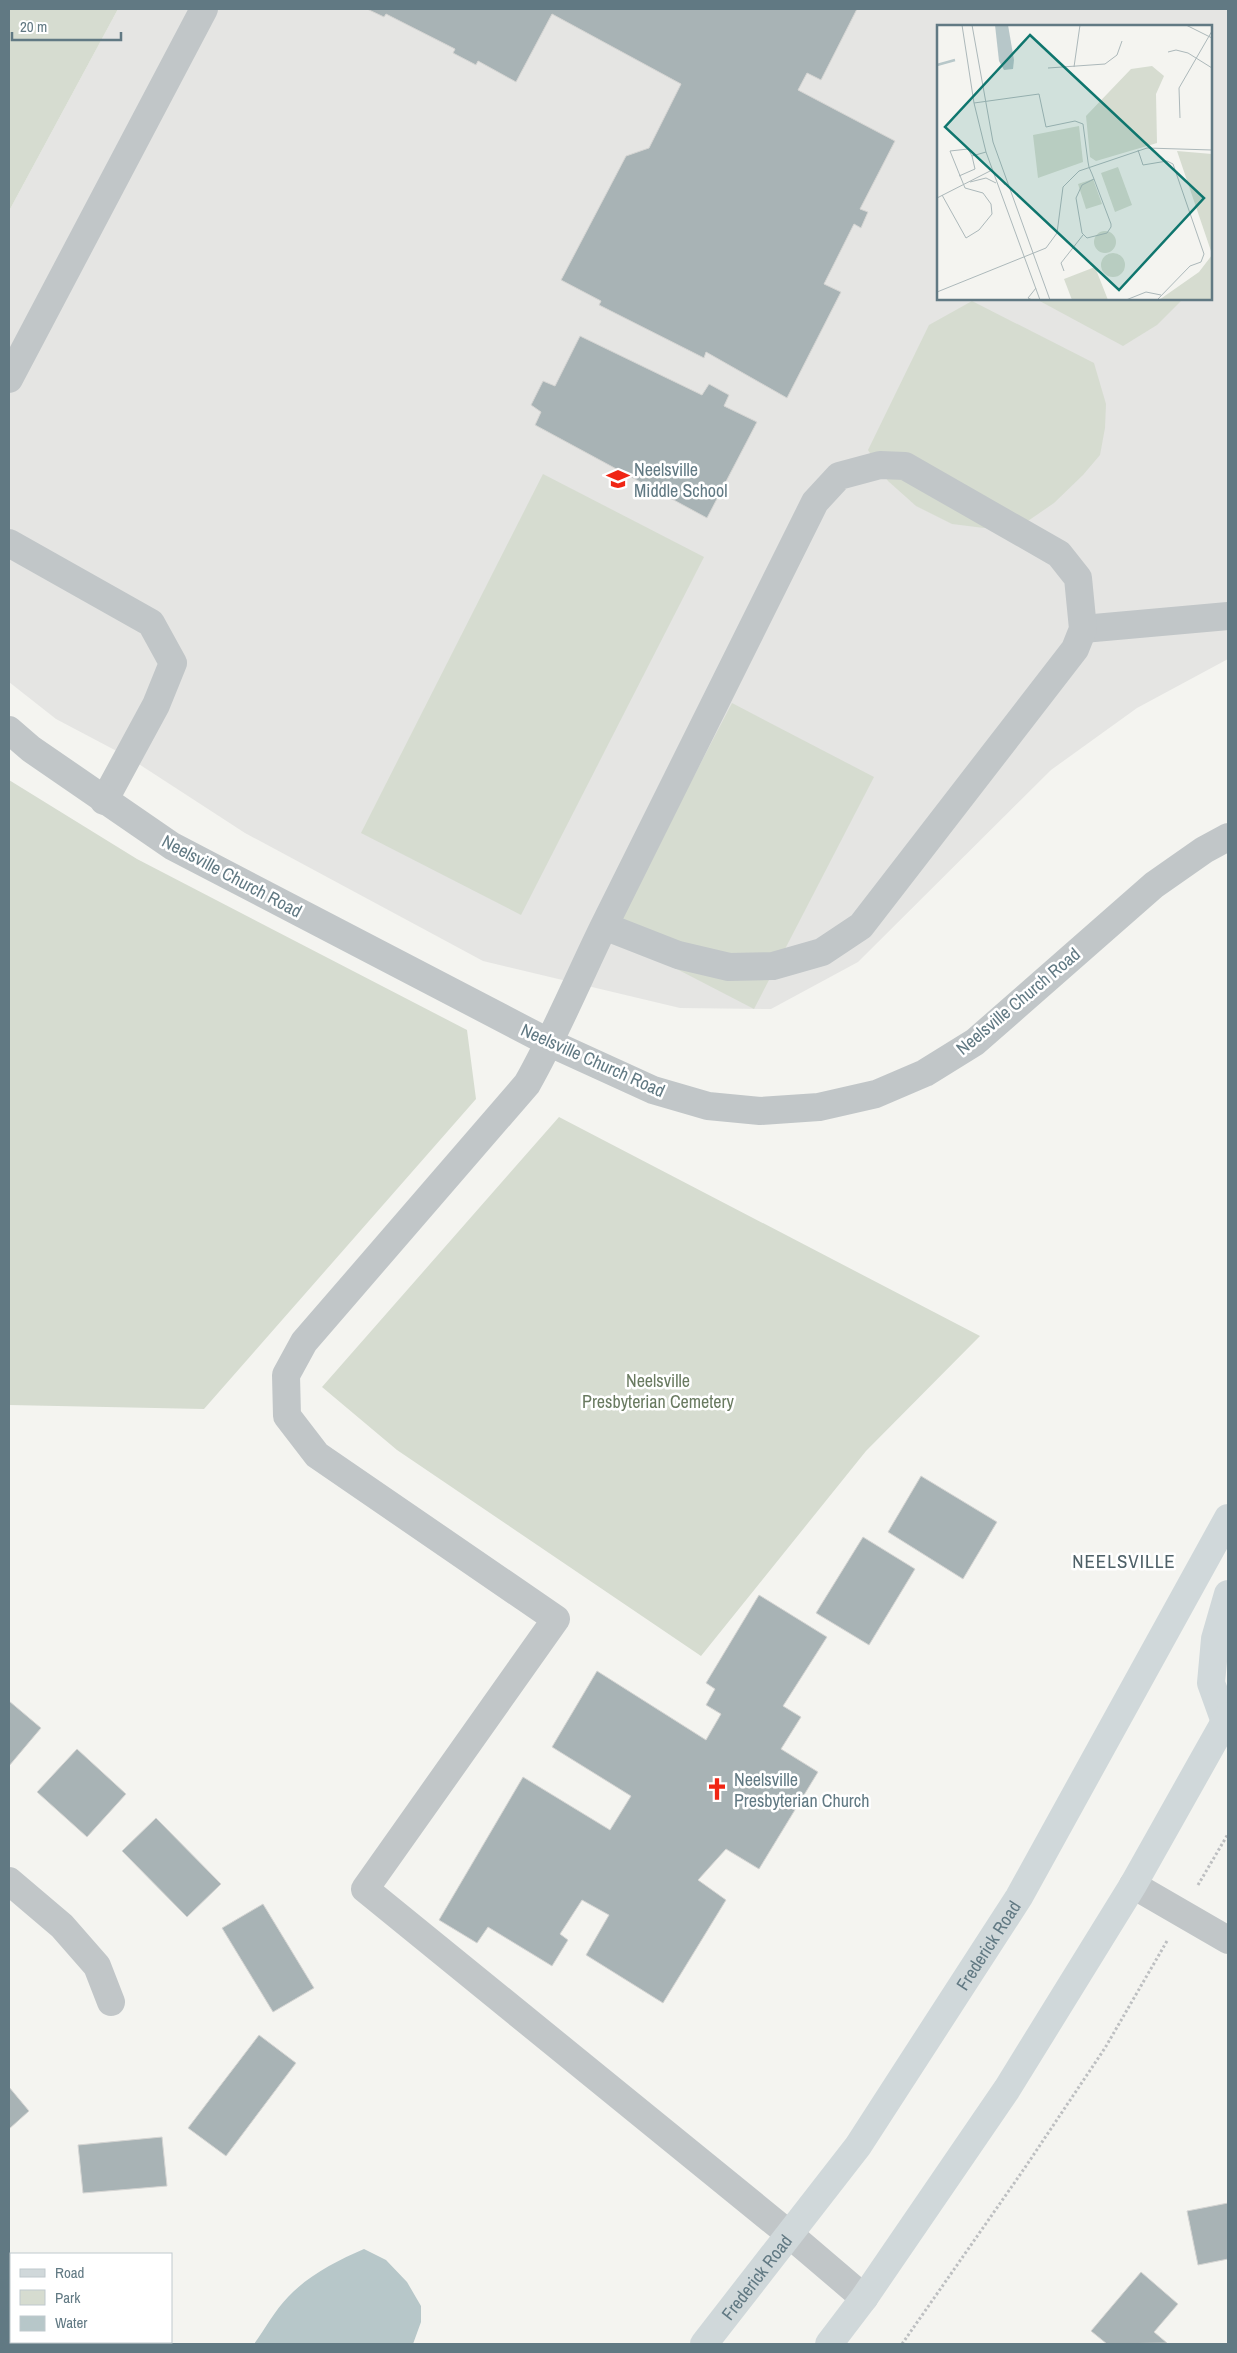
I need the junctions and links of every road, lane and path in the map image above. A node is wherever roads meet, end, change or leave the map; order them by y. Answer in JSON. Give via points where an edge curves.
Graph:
{"nodes":[{"id":1,"x":204,"y":9,"type":"edge"},
{"id":2,"x":9,"y":380,"type":"edge"},
{"id":3,"x":9,"y":543,"type":"edge"},
{"id":4,"x":1228,"y":616,"type":"edge"},
{"id":5,"x":1083,"y":629,"type":"junction"},
{"id":6,"x":9,"y":730,"type":"edge"},
{"id":7,"x":104,"y":801,"type":"junction"},
{"id":8,"x":1228,"y":837,"type":"edge"},
{"id":9,"x":604,"y":926,"type":"junction"},
{"id":10,"x":550,"y":1043,"type":"junction"},
{"id":11,"x":1228,"y":1518,"type":"edge"},
{"id":12,"x":1228,"y":1594,"type":"edge"},
{"id":13,"x":1227,"y":1721,"type":"edge"},
{"id":14,"x":1228,"y":1834,"type":"edge"},
{"id":15,"x":9,"y":1881,"type":"edge"},
{"id":16,"x":1133,"y":1885,"type":"junction"},
{"id":17,"x":1182,"y":1913,"type":"junction"},
{"id":18,"x":1228,"y":1940,"type":"edge"},
{"id":19,"x":111,"y":2002,"type":"dead end"},
{"id":20,"x":789,"y":2234,"type":"junction"},
{"id":21,"x":864,"y":2298,"type":"junction"},
{"id":22,"x":704,"y":2344,"type":"edge"},
{"id":23,"x":829,"y":2344,"type":"edge"},
{"id":24,"x":902,"y":2344,"type":"edge"}],
"edges":[{"from":1,"to":2,"type":"street"},
{"from":3,"to":7,"type":"street","via":[[151,623],[173,663],[156,705]]},
{"from":4,"to":5,"type":"street"},
{"from":5,"to":9,"type":"street","via":[[1075,649],[861,926],[822,952],[774,966],[729,967],[678,955]]},
{"from":5,"to":9,"type":"street","via":[[1078,578],[1059,554],[905,466],[880,465],[839,476],[815,502]]},
{"from":6,"to":7,"type":"street","name":"Neelsville Church Road"},
{"from":7,"to":10,"type":"street","name":"Neelsville Church Road","via":[[172,846]]},
{"from":8,"to":10,"type":"street","name":"Neelsville Church Road","via":[[1154,884],[975,1042],[925,1072],[876,1094],[819,1107],[760,1111],[708,1106],[653,1090]]},
{"from":9,"to":10,"type":"street"},
{"from":10,"to":20,"type":"street","via":[[527,1084],[304,1342],[286,1375],[288,1416],[317,1455],[556,1619],[365,1890]]},
{"from":11,"to":20,"type":"main road","name":"Frederick Road","via":[[1019,1897],[858,2146]]},
{"from":12,"to":13,"type":"main road","via":[[1215,1639],[1211,1683]]},
{"from":13,"to":16,"type":"main road"},
{"from":14,"to":17,"type":"path"},
{"from":15,"to":19,"type":"street","via":[[62,1926],[97,1966]]},
{"from":16,"to":17,"type":"street"},
{"from":16,"to":21,"type":"main road","via":[[1007,2089]]},
{"from":17,"to":18,"type":"street"},
{"from":17,"to":24,"type":"path","via":[[1105,2048]]},
{"from":20,"to":21,"type":"street"},
{"from":20,"to":22,"type":"main road","name":"Frederick Road"},
{"from":21,"to":23,"type":"main road"}]}
